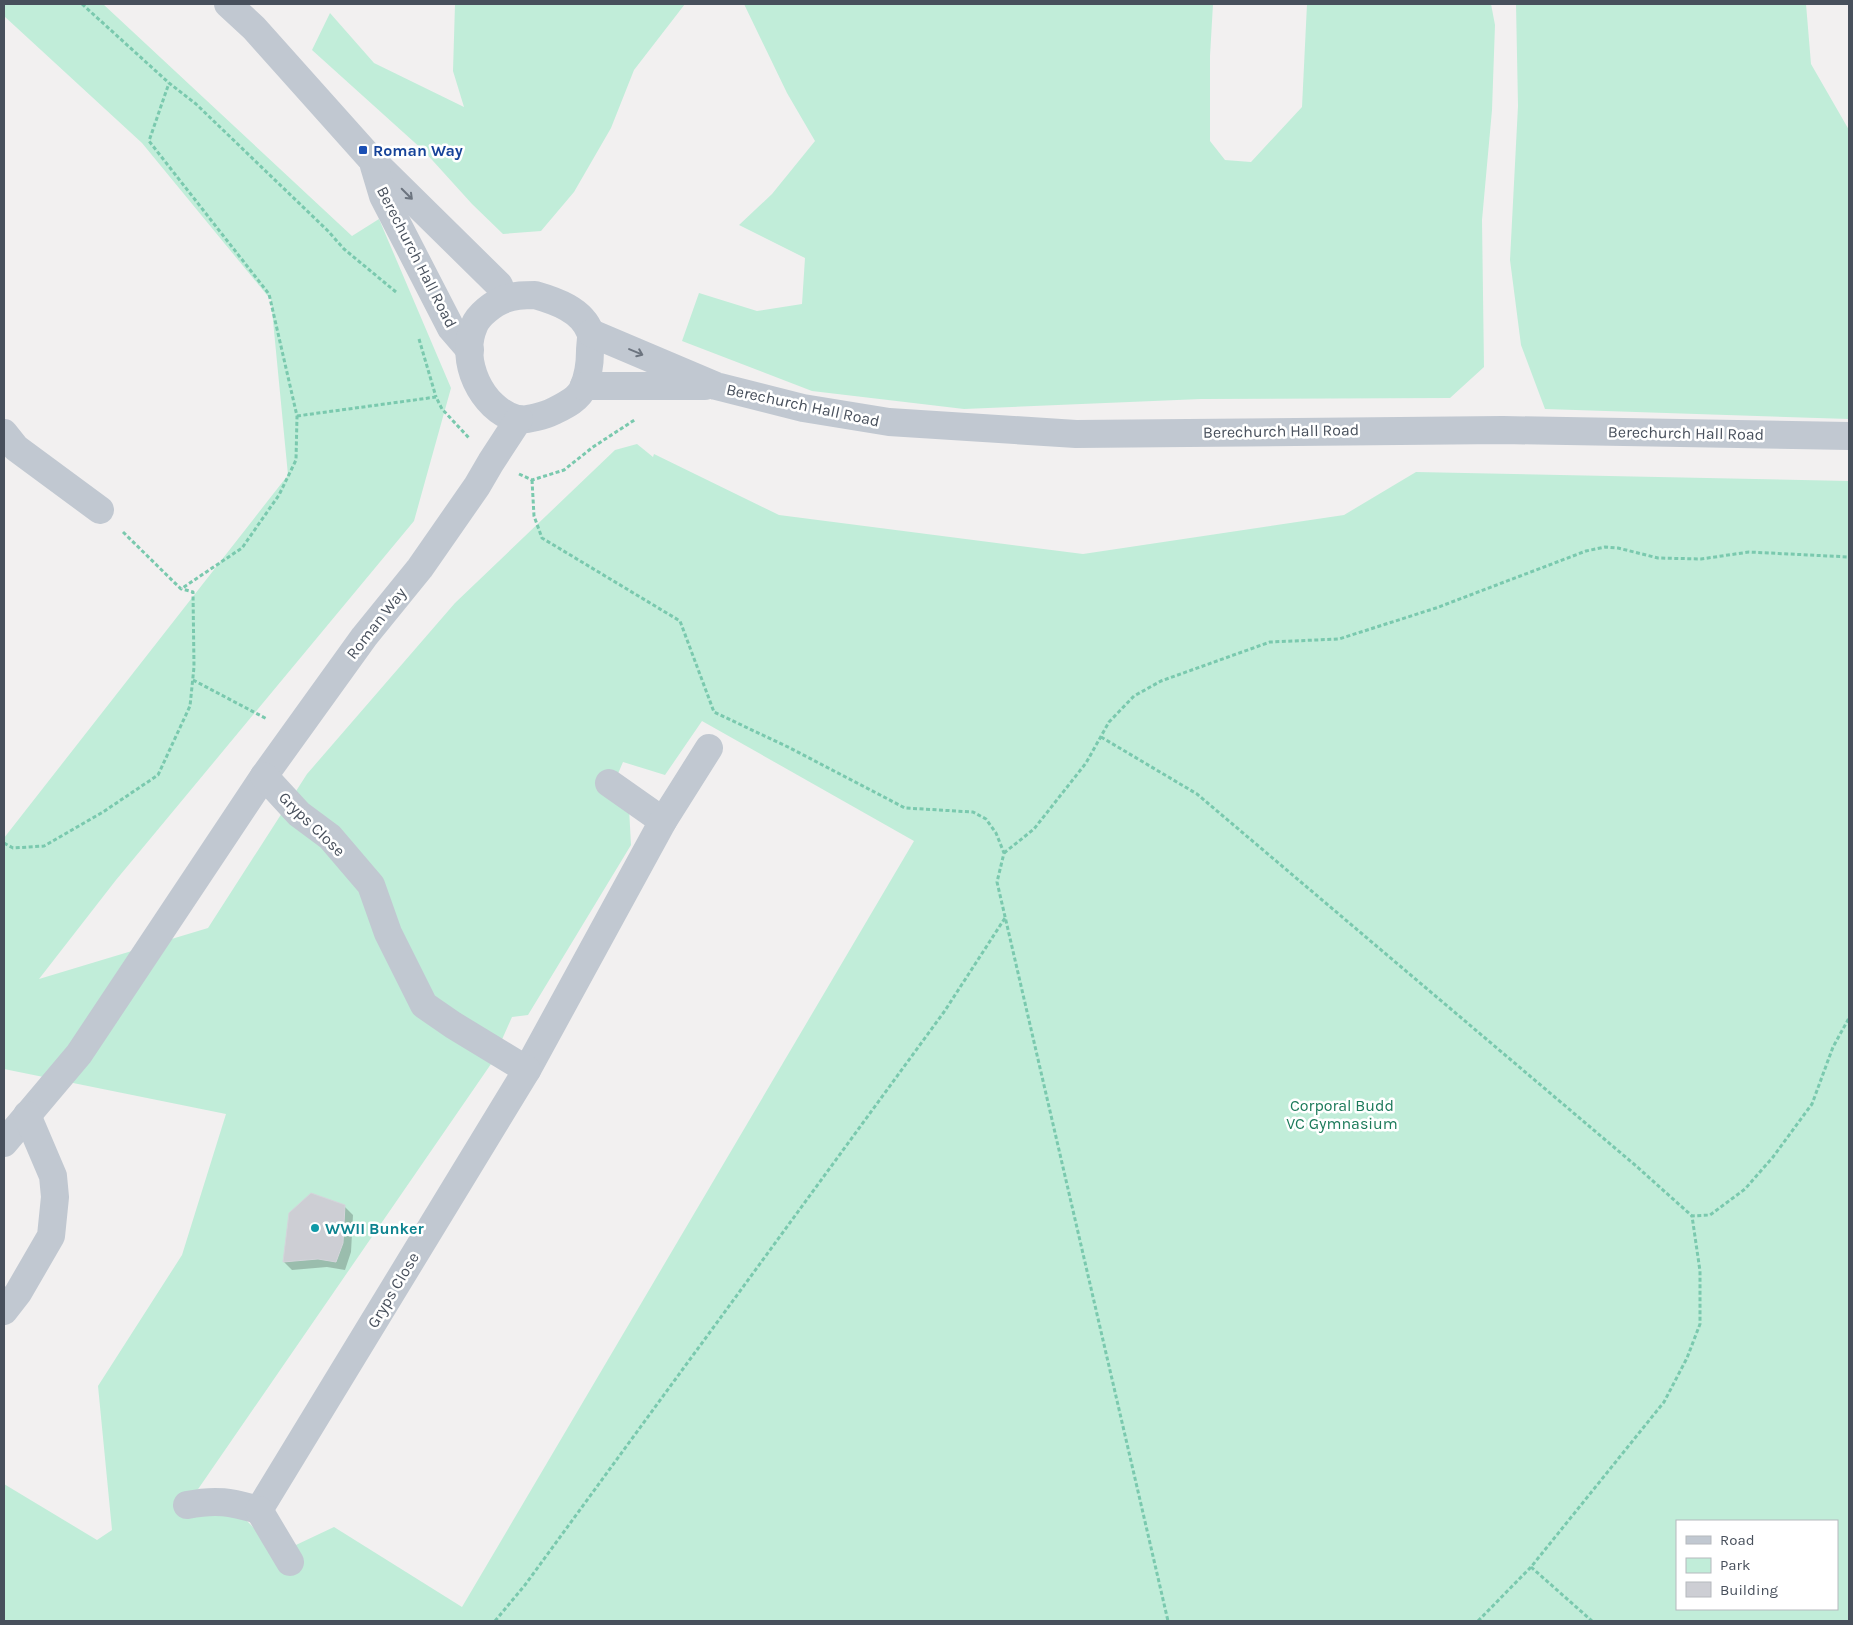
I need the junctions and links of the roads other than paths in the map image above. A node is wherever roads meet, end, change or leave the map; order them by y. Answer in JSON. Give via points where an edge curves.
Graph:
{"nodes":[{"id":1,"x":228,"y":4,"type":"edge"},
{"id":2,"x":372,"y":160,"type":"junction"},
{"id":3,"x":504,"y":299,"type":"junction"},
{"id":4,"x":591,"y":333,"type":"junction"},
{"id":5,"x":470,"y":350,"type":"junction"},
{"id":6,"x":584,"y":386,"type":"junction"},
{"id":7,"x":716,"y":386,"type":"junction"},
{"id":8,"x":519,"y":419,"type":"junction"},
{"id":9,"x":1849,"y":436,"type":"edge"},
{"id":10,"x":8,"y":448,"type":"edge"},
{"id":11,"x":100,"y":510,"type":"road end"},
{"id":12,"x":709,"y":748,"type":"dead end"},
{"id":13,"x":264,"y":776,"type":"junction"},
{"id":14,"x":610,"y":783,"type":"dead end"},
{"id":15,"x":663,"y":821,"type":"junction"},
{"id":16,"x":527,"y":1070,"type":"junction"},
{"id":17,"x":27,"y":1115,"type":"junction"},
{"id":18,"x":4,"y":1143,"type":"edge"},
{"id":19,"x":4,"y":1311,"type":"edge"},
{"id":20,"x":187,"y":1505,"type":"dead end"},
{"id":21,"x":259,"y":1510,"type":"junction"},
{"id":22,"x":290,"y":1562,"type":"dead end"}],
"edges":[{"from":1,"to":2,"type":"street","name":"Berechurch Hall Road","via":[[254,28]]},
{"from":2,"to":3,"type":"street","name":"Berechurch Hall Road","one_way":true,"via":[[499,285]]},
{"from":2,"to":5,"type":"street","name":"Berechurch Hall Road","via":[[383,196],[451,328]]},
{"from":3,"to":4,"type":"street","via":[[535,295],[549,299],[582,317]]},
{"from":3,"to":5,"type":"street","via":[[487,310],[474,325]]},
{"from":4,"to":6,"type":"street","via":[[590,360]]},
{"from":4,"to":7,"type":"street","name":"Berechurch Hall Road","one_way":true},
{"from":5,"to":8,"type":"street","via":[[473,375],[487,400],[498,410]]},
{"from":6,"to":7,"type":"street","name":"Berechurch Hall Road"},
{"from":6,"to":8,"type":"street","via":[[575,399],[560,408],[545,415]]},
{"from":7,"to":9,"type":"street","name":"Berechurch Hall Road","via":[[803,408],[888,422],[1076,434],[1503,430]]},
{"from":8,"to":13,"type":"street","name":"Roman Way","via":[[420,568],[364,637]]},
{"from":10,"to":11,"type":"street"},
{"from":12,"to":15,"type":"street","name":"Gryps Close"},
{"from":13,"to":16,"type":"street","name":"Gryps Close","via":[[299,814],[330,836],[371,886],[388,933],[424,1005]]},
{"from":13,"to":17,"type":"street","name":"Roman Way","via":[[78,1054]]},
{"from":14,"to":15,"type":"street"},
{"from":15,"to":16,"type":"street","name":"Gryps Close"},
{"from":16,"to":21,"type":"street","name":"Gryps Close"},
{"from":17,"to":18,"type":"street","name":"Roman Way"},
{"from":17,"to":19,"type":"street","via":[[53,1176],[55,1197],[51,1236]]},
{"from":20,"to":21,"type":"street","via":[[215,1501]]},
{"from":21,"to":22,"type":"street"}]}
